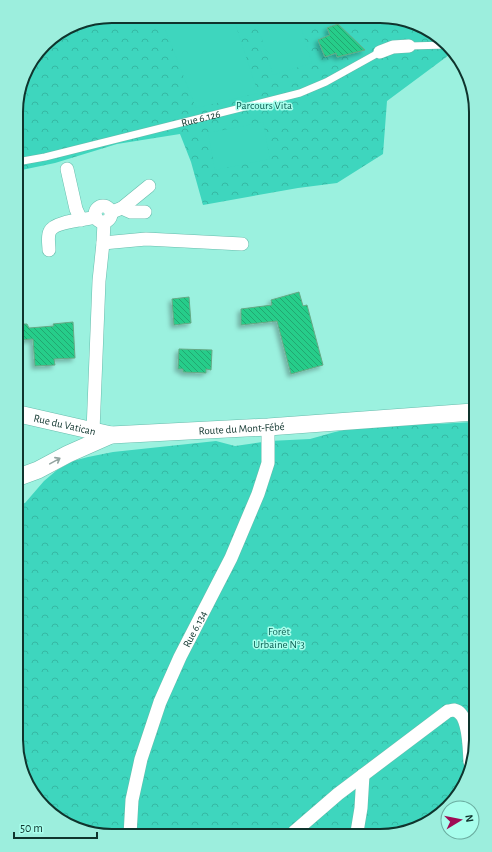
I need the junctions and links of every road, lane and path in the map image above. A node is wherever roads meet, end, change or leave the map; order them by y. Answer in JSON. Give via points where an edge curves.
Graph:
{"nodes":[{"id":1,"x":439,"y":45,"type":"edge"},
{"id":2,"x":409,"y":46,"type":"joint"},
{"id":3,"x":380,"y":52,"type":"joint"},
{"id":4,"x":23,"y":161,"type":"edge"},
{"id":5,"x":67,"y":169,"type":"dead end"},
{"id":6,"x":149,"y":186,"type":"dead end"},
{"id":7,"x":145,"y":212,"type":"dead end"},
{"id":8,"x":108,"y":215,"type":"junction"},
{"id":9,"x":81,"y":220,"type":"junction"},
{"id":10,"x":103,"y":243,"type":"junction"},
{"id":11,"x":242,"y":244,"type":"dead end"},
{"id":12,"x":49,"y":250,"type":"dead end"},
{"id":13,"x":469,"y":412,"type":"edge"},
{"id":14,"x":23,"y":415,"type":"edge"},
{"id":15,"x":268,"y":427,"type":"junction"},
{"id":16,"x":93,"y":431,"type":"junction"},
{"id":17,"x":111,"y":435,"type":"junction"},
{"id":18,"x":23,"y":476,"type":"edge"},
{"id":19,"x":469,"y":748,"type":"edge"},
{"id":20,"x":363,"y":775,"type":"junction"},
{"id":21,"x":130,"y":829,"type":"edge"},
{"id":22,"x":297,"y":829,"type":"edge"},
{"id":23,"x":358,"y":829,"type":"edge"}],
"edges":[{"from":1,"to":2,"type":"lane","name":"Rue 6.126"},
{"from":2,"to":3,"type":"street","name":"Rue 6.126"},
{"from":3,"to":4,"type":"lane","name":"Rue 6.126","via":[[326,82],[300,93]]},
{"from":5,"to":9,"type":"street","via":[[76,210]]},
{"from":6,"to":8,"type":"street"},
{"from":7,"to":8,"type":"street"},
{"from":8,"to":9,"type":"street"},
{"from":8,"to":10,"type":"street"},
{"from":9,"to":12,"type":"street","via":[[53,227],[49,234]]},
{"from":10,"to":11,"type":"street","via":[[146,239]]},
{"from":10,"to":16,"type":"street"},
{"from":13,"to":15,"type":"street","name":"Route du Mont-Fébé"},
{"from":14,"to":16,"type":"street","name":"Rue du Vatican"},
{"from":15,"to":17,"type":"street","name":"Route du Mont-Fébé"},
{"from":15,"to":21,"type":"street","name":"Rue 6.134","via":[[268,463],[258,494],[231,558],[160,702],[141,759],[132,800]]},
{"from":16,"to":17,"type":"street","name":"Rue du Vatican"},
{"from":18,"to":17,"type":"street","name":"Route du Mont-Fébé","one_way":true},
{"from":19,"to":20,"type":"street","via":[[466,721],[455,710],[448,711]]},
{"from":20,"to":22,"type":"street"},
{"from":20,"to":23,"type":"street"}]}
